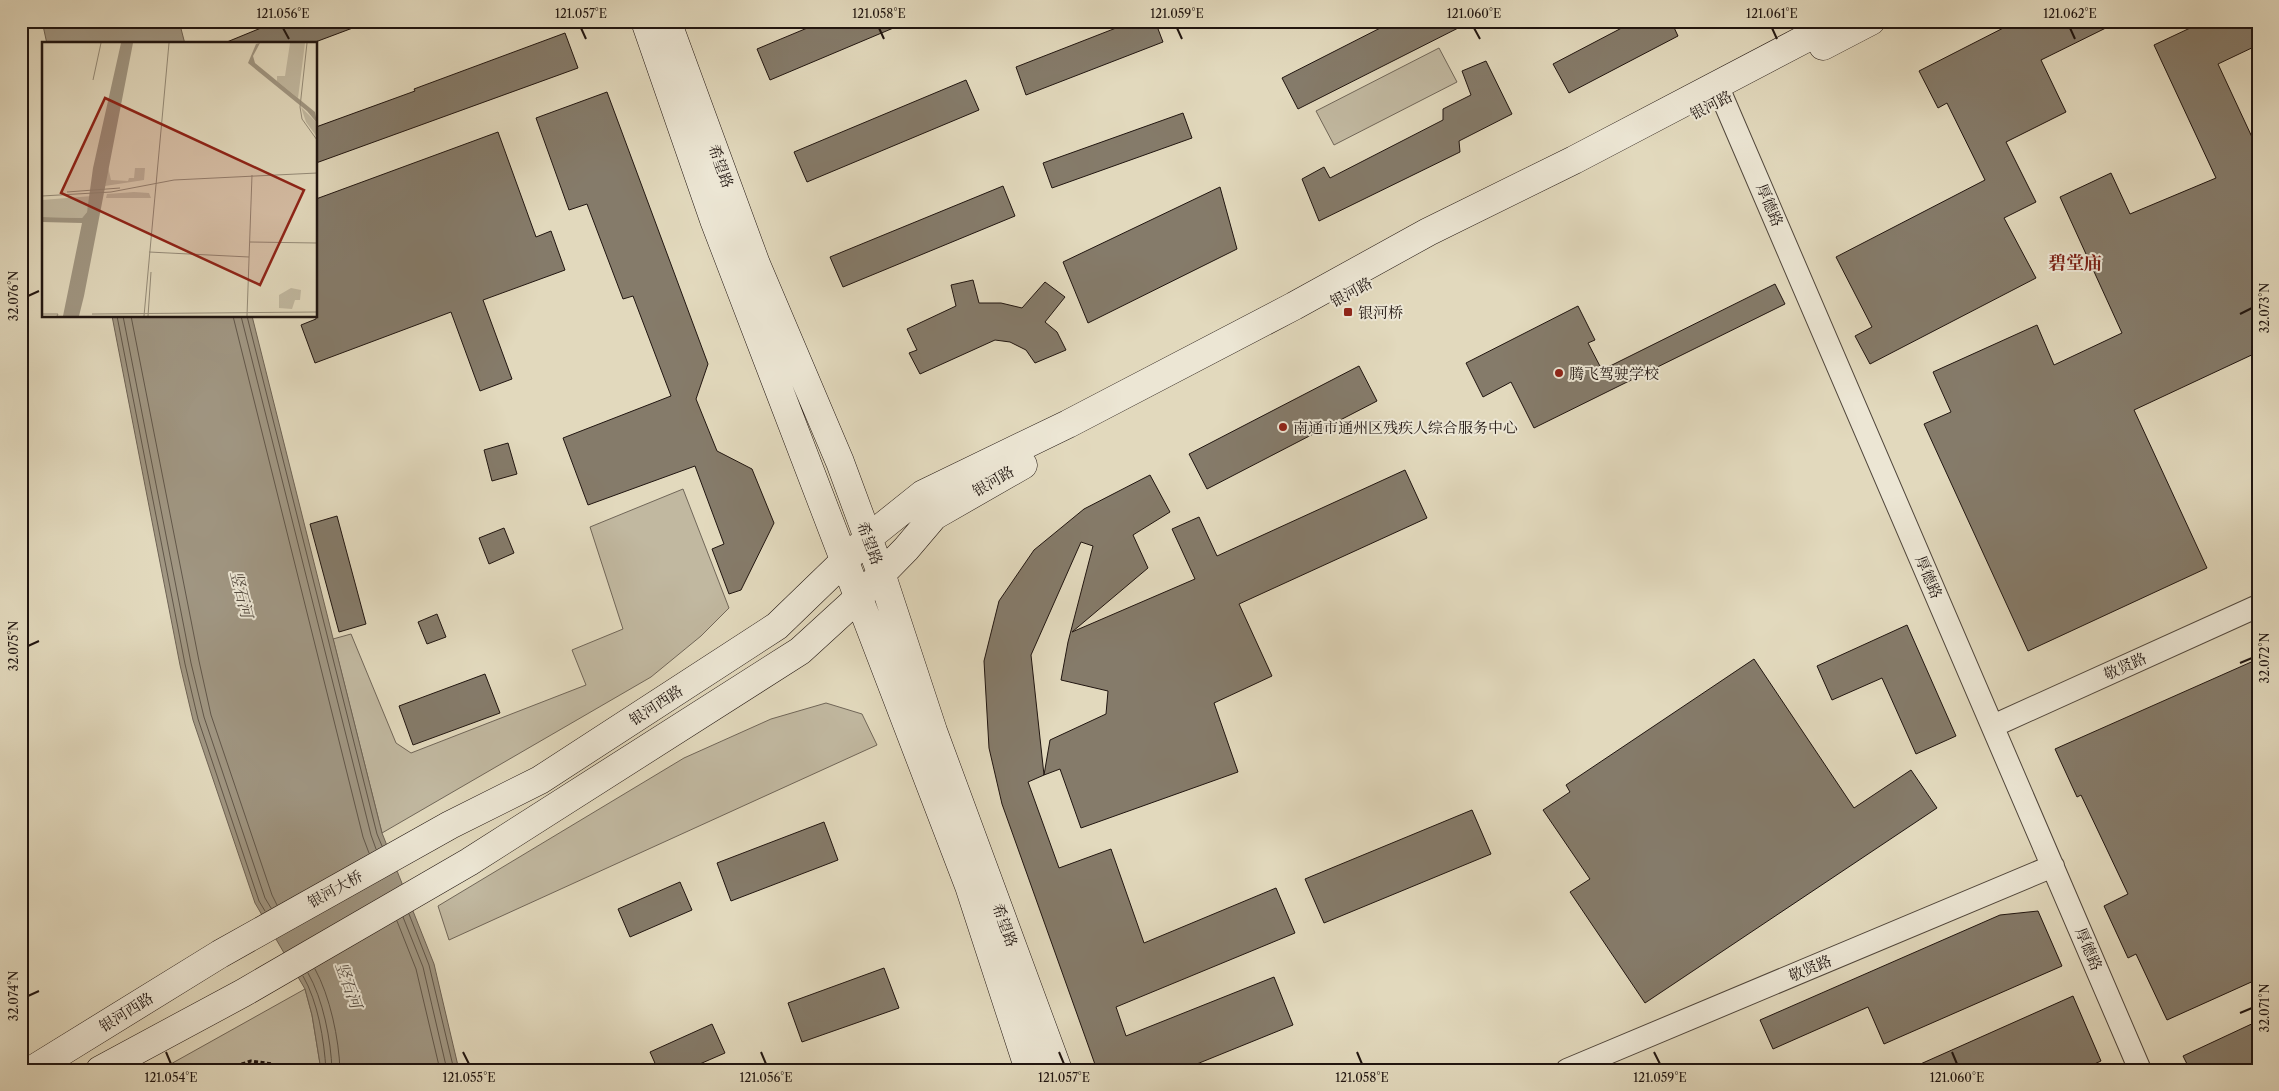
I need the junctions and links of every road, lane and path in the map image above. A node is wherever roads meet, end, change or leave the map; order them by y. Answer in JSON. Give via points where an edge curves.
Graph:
{"nodes":[{"id":1,"x":644,"y":21,"type":"edge"},
{"id":2,"x":667,"y":21,"type":"edge"},
{"id":3,"x":1838,"y":21,"type":"edge"},
{"id":4,"x":1871,"y":21,"type":"edge"},
{"id":5,"x":1720,"y":92,"type":"junction"},
{"id":6,"x":868,"y":538,"type":"junction"},
{"id":7,"x":846,"y":561,"type":"junction"},
{"id":8,"x":881,"y":573,"type":"junction"},
{"id":9,"x":858,"y":598,"type":"junction"},
{"id":10,"x":2258,"y":606,"type":"edge"},
{"id":11,"x":1993,"y":726,"type":"junction"},
{"id":12,"x":450,"y":825,"type":"joint"},
{"id":13,"x":2053,"y":866,"type":"junction"},
{"id":14,"x":220,"y":954,"type":"joint"},
{"id":15,"x":32,"y":1070,"type":"edge"},
{"id":16,"x":100,"y":1070,"type":"edge"},
{"id":17,"x":223,"y":1070,"type":"edge"},
{"id":18,"x":277,"y":1070,"type":"edge"},
{"id":19,"x":1029,"y":1070,"type":"edge"},
{"id":20,"x":1058,"y":1070,"type":"edge"},
{"id":21,"x":1567,"y":1070,"type":"edge"},
{"id":22,"x":2140,"y":1070,"type":"edge"}],
"edges":[{"from":1,"to":7,"type":"main road","name":"希望路","via":[[714,220]]},
{"from":2,"to":6,"type":"main road","name":"希望路","via":[[756,264],[840,462]]},
{"from":3,"to":5,"type":"main road","name":"银河路"},
{"from":4,"to":5,"type":"main road","name":"银河路"},
{"from":5,"to":6,"type":"main road","name":"银河路","via":[[1428,232],[1068,424],[923,494]]},
{"from":5,"to":8,"type":"main road","name":"银河路","via":[[1004,474],[934,516]]},
{"from":5,"to":11,"type":"street","name":"厚德路"},
{"from":6,"to":7,"type":"main road","name":"银河路"},
{"from":6,"to":8,"type":"main road","name":"希望路"},
{"from":7,"to":9,"type":"main road","name":"希望路"},
{"from":7,"to":12,"type":"main road","name":"银河西路","via":[[777,626],[540,780]]},
{"from":8,"to":9,"type":"main road","name":"银河路"},
{"from":8,"to":20,"type":"main road","name":"希望路","via":[[933,731]]},
{"from":9,"to":16,"type":"main road","via":[[800,651],[469,862],[243,993]]},
{"from":9,"to":19,"type":"main road","name":"希望路","via":[[969,886]]},
{"from":10,"to":11,"type":"street","name":"敬贤路"},
{"from":11,"to":13,"type":"street","name":"厚德路"},
{"from":12,"to":14,"type":"main road","name":"银河大桥"},
{"from":13,"to":21,"type":"street","name":"敬贤路"},
{"from":13,"to":22,"type":"street","name":"厚德路"},
{"from":14,"to":15,"type":"main road","name":"银河西路"},
{"from":17,"to":18,"type":"path","via":[[251,1061],[273,1064]]}]}
